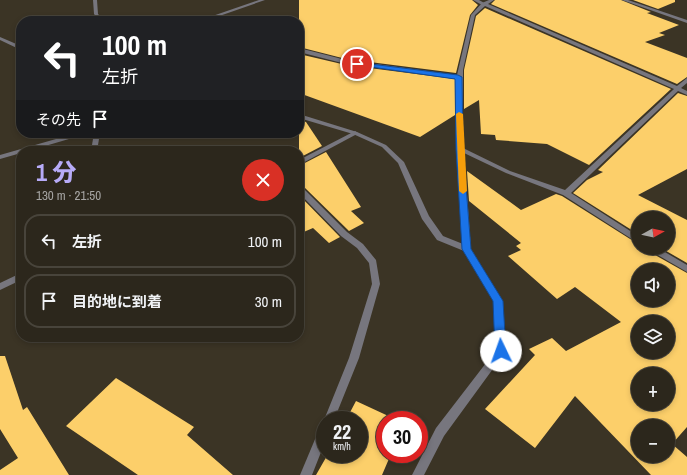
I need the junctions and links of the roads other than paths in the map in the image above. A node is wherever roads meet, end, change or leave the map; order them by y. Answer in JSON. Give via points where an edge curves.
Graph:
{"nodes":[{"id":1,"x":95,"y":0,"type":"edge"},
{"id":2,"x":263,"y":0,"type":"edge"},
{"id":3,"x":475,"y":0,"type":"edge"},
{"id":4,"x":492,"y":0,"type":"edge"},
{"id":5,"x":624,"y":0,"type":"edge"},
{"id":6,"x":484,"y":2,"type":"edge"},
{"id":7,"x":98,"y":16,"type":"edge"},
{"id":8,"x":215,"y":16,"type":"edge"},
{"id":9,"x":687,"y":22,"type":"edge"},
{"id":10,"x":0,"y":38,"type":"edge"},
{"id":11,"x":16,"y":46,"type":"edge"},
{"id":12,"x":304,"y":51,"type":"edge"},
{"id":13,"x":458,"y":77,"type":"junction"},
{"id":14,"x":687,"y":80,"type":"edge"},
{"id":15,"x":678,"y":89,"type":"junction"},
{"id":16,"x":687,"y":93,"type":"edge"},
{"id":17,"x":304,"y":118,"type":"edge"},
{"id":18,"x":355,"y":134,"type":"junction"},
{"id":19,"x":66,"y":138,"type":"edge"},
{"id":20,"x":38,"y":146,"type":"edge"},
{"id":21,"x":460,"y":149,"type":"junction"},
{"id":22,"x":16,"y":152,"type":"edge"},
{"id":23,"x":0,"y":157,"type":"edge"},
{"id":24,"x":304,"y":160,"type":"edge"},
{"id":25,"x":566,"y":193,"type":"junction"},
{"id":26,"x":304,"y":195,"type":"edge"},
{"id":27,"x":631,"y":235,"type":"edge"},
{"id":28,"x":467,"y":249,"type":"junction"},
{"id":29,"x":664,"y":255,"type":"edge"},
{"id":30,"x":687,"y":269,"type":"edge"},
{"id":31,"x":16,"y":279,"type":"edge"},
{"id":32,"x":0,"y":287,"type":"edge"},
{"id":33,"x":333,"y":411,"type":"edge"},
{"id":34,"x":316,"y":451,"type":"edge"},
{"id":35,"x":306,"y":475,"type":"edge"},
{"id":36,"x":418,"y":475,"type":"edge"}],
"edges":[{"from":1,"to":7,"type":"street"},
{"from":2,"to":8,"type":"street"},
{"from":3,"to":6,"type":"street"},
{"from":4,"to":6,"type":"street"},
{"from":5,"to":9,"type":"street"},
{"from":6,"to":13,"type":"street","via":[[473,14]]},
{"from":6,"to":15,"type":"street"},
{"from":10,"to":11,"type":"street"},
{"from":12,"to":13,"type":"street","via":[[346,62]]},
{"from":13,"to":21,"type":"street"},
{"from":14,"to":15,"type":"street"},
{"from":15,"to":16,"type":"street"},
{"from":15,"to":25,"type":"street"},
{"from":17,"to":18,"type":"street"},
{"from":18,"to":24,"type":"street"},
{"from":18,"to":28,"type":"street","via":[[384,146],[401,162],[425,217],[440,238]]},
{"from":19,"to":20,"type":"street"},
{"from":21,"to":25,"type":"street","via":[[508,172]]},
{"from":21,"to":28,"type":"street"},
{"from":22,"to":23,"type":"street"},
{"from":25,"to":27,"type":"street"},
{"from":26,"to":33,"type":"street","via":[[374,262],[376,284],[354,358]]},
{"from":28,"to":36,"type":"street","via":[[498,301],[501,351],[440,432]]},
{"from":29,"to":30,"type":"street"},
{"from":31,"to":32,"type":"street"},
{"from":34,"to":35,"type":"street"}]}
